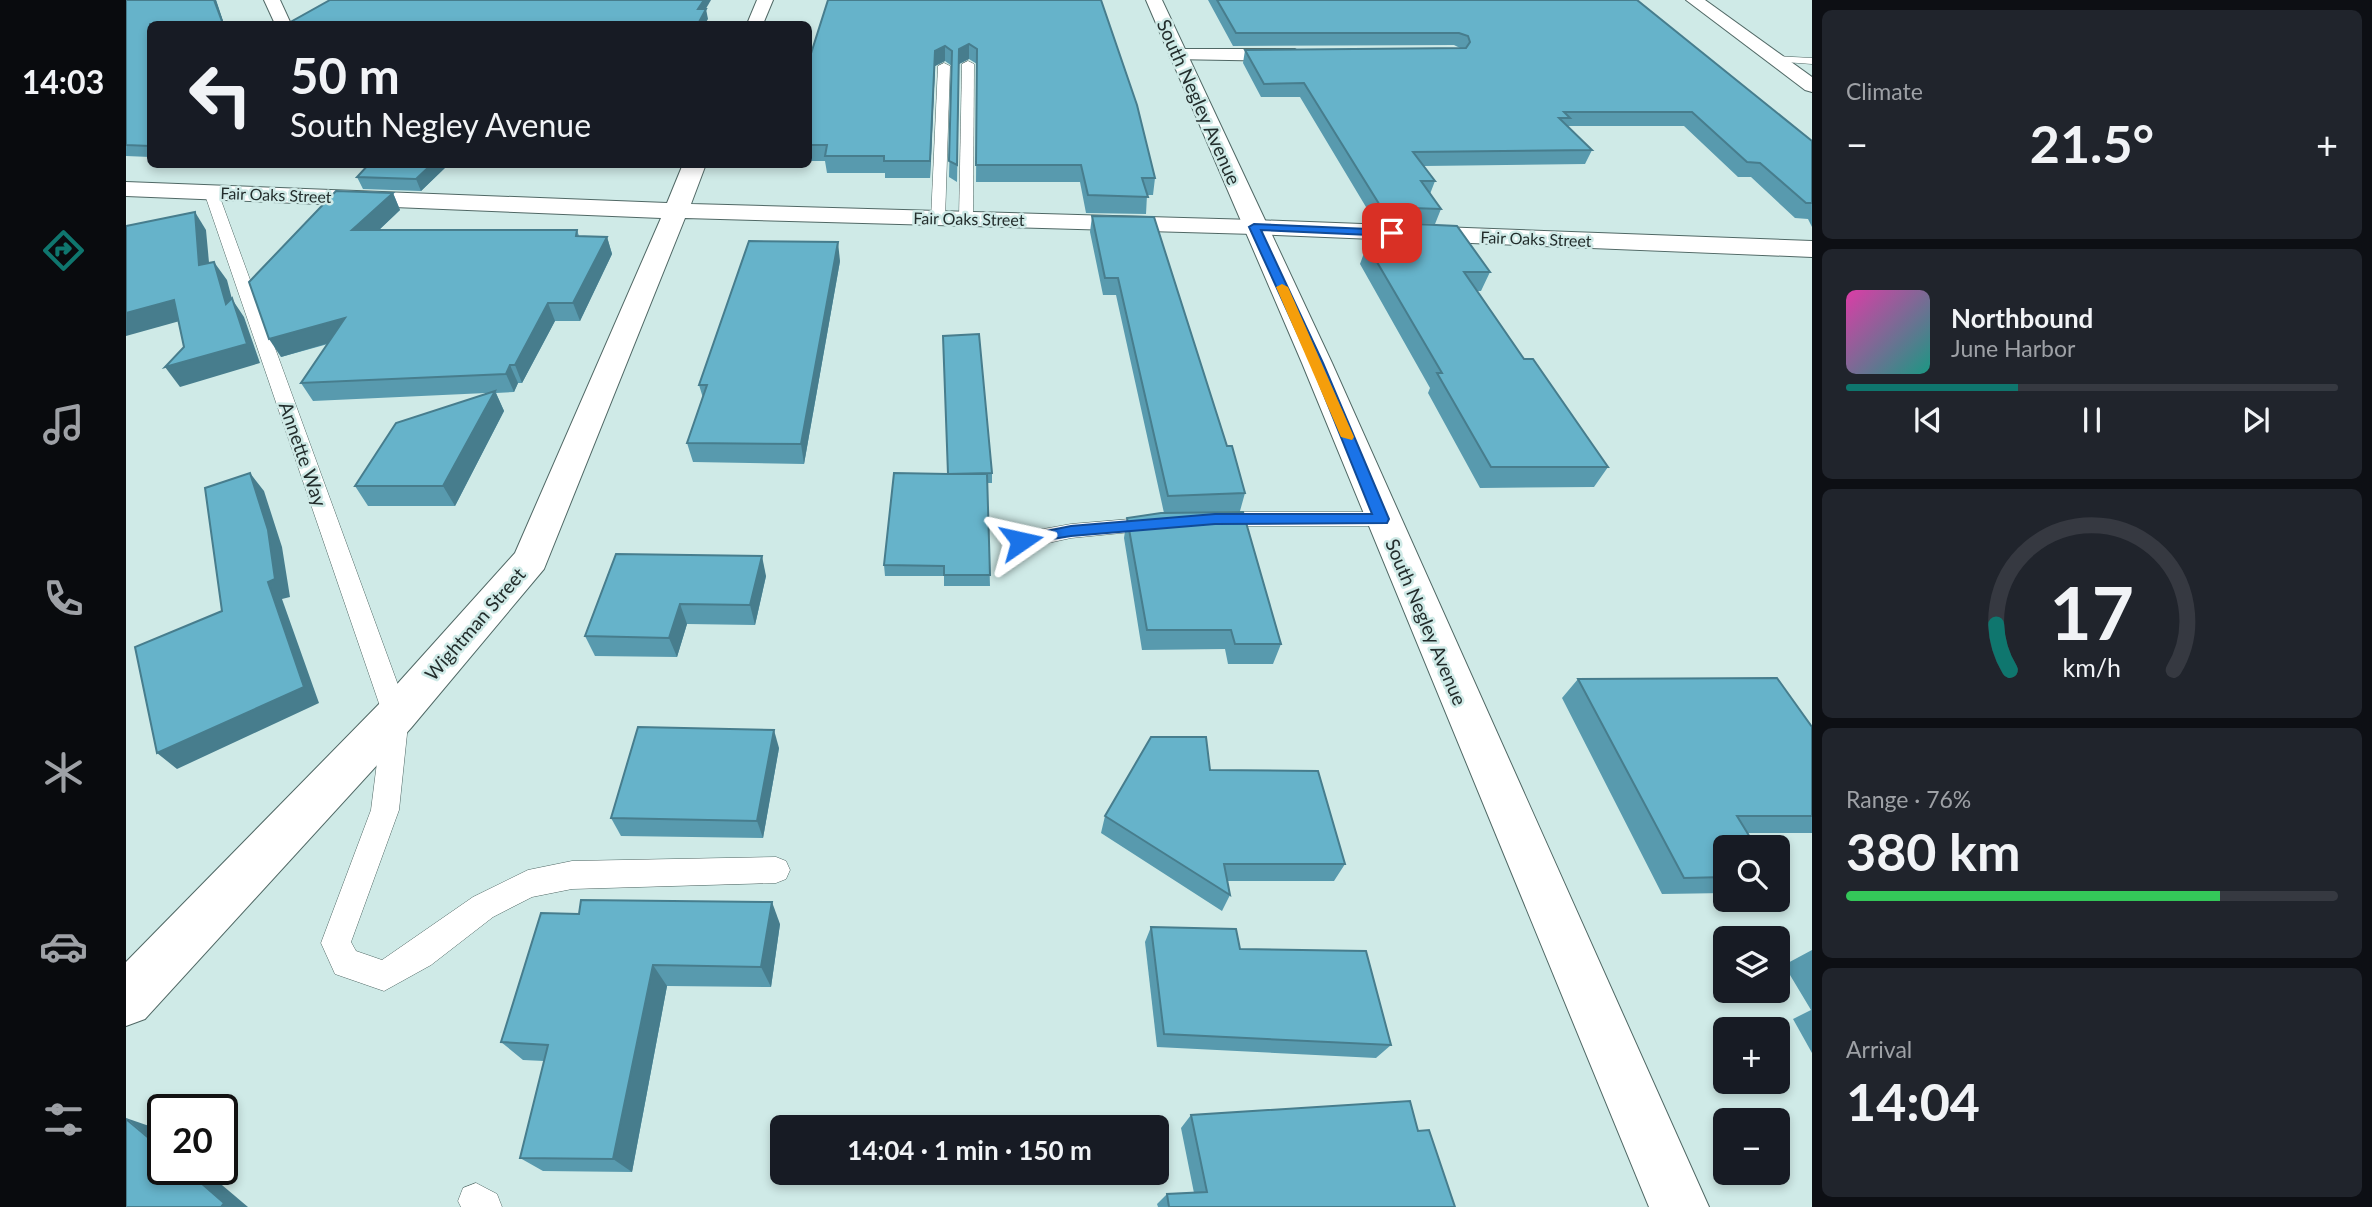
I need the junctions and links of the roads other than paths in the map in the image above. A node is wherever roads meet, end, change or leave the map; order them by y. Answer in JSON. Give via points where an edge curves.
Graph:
{"nodes":[{"id":1,"x":272,"y":0,"type":"edge"},
{"id":2,"x":765,"y":0,"type":"edge"},
{"id":3,"x":1154,"y":0,"type":"edge"},
{"id":4,"x":1695,"y":0,"type":"edge"},
{"id":5,"x":282,"y":21,"type":"edge"},
{"id":6,"x":756,"y":21,"type":"edge"},
{"id":7,"x":1178,"y":55,"type":"junction"},
{"id":8,"x":1308,"y":55,"type":"edge"},
{"id":9,"x":1775,"y":59,"type":"junction"},
{"id":10,"x":1812,"y":61,"type":"edge"},
{"id":11,"x":968,"y":64,"type":"edge"},
{"id":12,"x":944,"y":66,"type":"edge"},
{"id":13,"x":1812,"y":86,"type":"edge"},
{"id":14,"x":693,"y":168,"type":"edge"},
{"id":15,"x":238,"y":170,"type":"dead end"},
{"id":16,"x":126,"y":189,"type":"edge"},
{"id":17,"x":211,"y":192,"type":"junction"},
{"id":18,"x":675,"y":211,"type":"junction"},
{"id":19,"x":938,"y":219,"type":"junction"},
{"id":20,"x":966,"y":219,"type":"junction"},
{"id":21,"x":1254,"y":227,"type":"junction"},
{"id":22,"x":1812,"y":249,"type":"edge"},
{"id":23,"x":1381,"y":519,"type":"junction"},
{"id":24,"x":1202,"y":520,"type":"edge"},
{"id":25,"x":1176,"y":522,"type":"edge"},
{"id":26,"x":1021,"y":541,"type":"dead end"},
{"id":27,"x":396,"y":715,"type":"junction"},
{"id":28,"x":776,"y":870,"type":"dead end"},
{"id":29,"x":126,"y":1000,"type":"edge"},
{"id":30,"x":1679,"y":1207,"type":"edge"}],
"edges":[{"from":1,"to":5,"type":"street"},
{"from":2,"to":6,"type":"street"},
{"from":3,"to":7,"type":"street","name":"South Negley Avenue"},
{"from":4,"to":9,"type":"street"},
{"from":7,"to":8,"type":"street"},
{"from":7,"to":21,"type":"street","name":"South Negley Avenue"},
{"from":9,"to":10,"type":"lane"},
{"from":9,"to":13,"type":"street"},
{"from":11,"to":20,"type":"lane"},
{"from":12,"to":19,"type":"lane"},
{"from":14,"to":18,"type":"street","name":"Wightman Street"},
{"from":15,"to":17,"type":"street"},
{"from":16,"to":17,"type":"street","name":"Fair Oaks Street"},
{"from":17,"to":18,"type":"street","name":"Fair Oaks Street"},
{"from":17,"to":27,"type":"lane","name":"Annette Way"},
{"from":18,"to":19,"type":"street","name":"Fair Oaks Street"},
{"from":18,"to":27,"type":"street","name":"Wightman Street","via":[[531,561]]},
{"from":19,"to":20,"type":"street","name":"Fair Oaks Street"},
{"from":20,"to":21,"type":"street","name":"Fair Oaks Street"},
{"from":21,"to":22,"type":"street","name":"Fair Oaks Street"},
{"from":21,"to":23,"type":"street","name":"South Negley Avenue","via":[[1317,363]]},
{"from":23,"to":24,"type":"lane"},
{"from":23,"to":30,"type":"street","name":"South Negley Avenue"},
{"from":25,"to":26,"type":"lane","via":[[1071,531]]},
{"from":27,"to":28,"type":"lane","via":[[386,810],[336,943],[346,963],[384,976],[483,907],[528,884],[572,875]]},
{"from":27,"to":29,"type":"street","name":"Wightman Street"}]}
